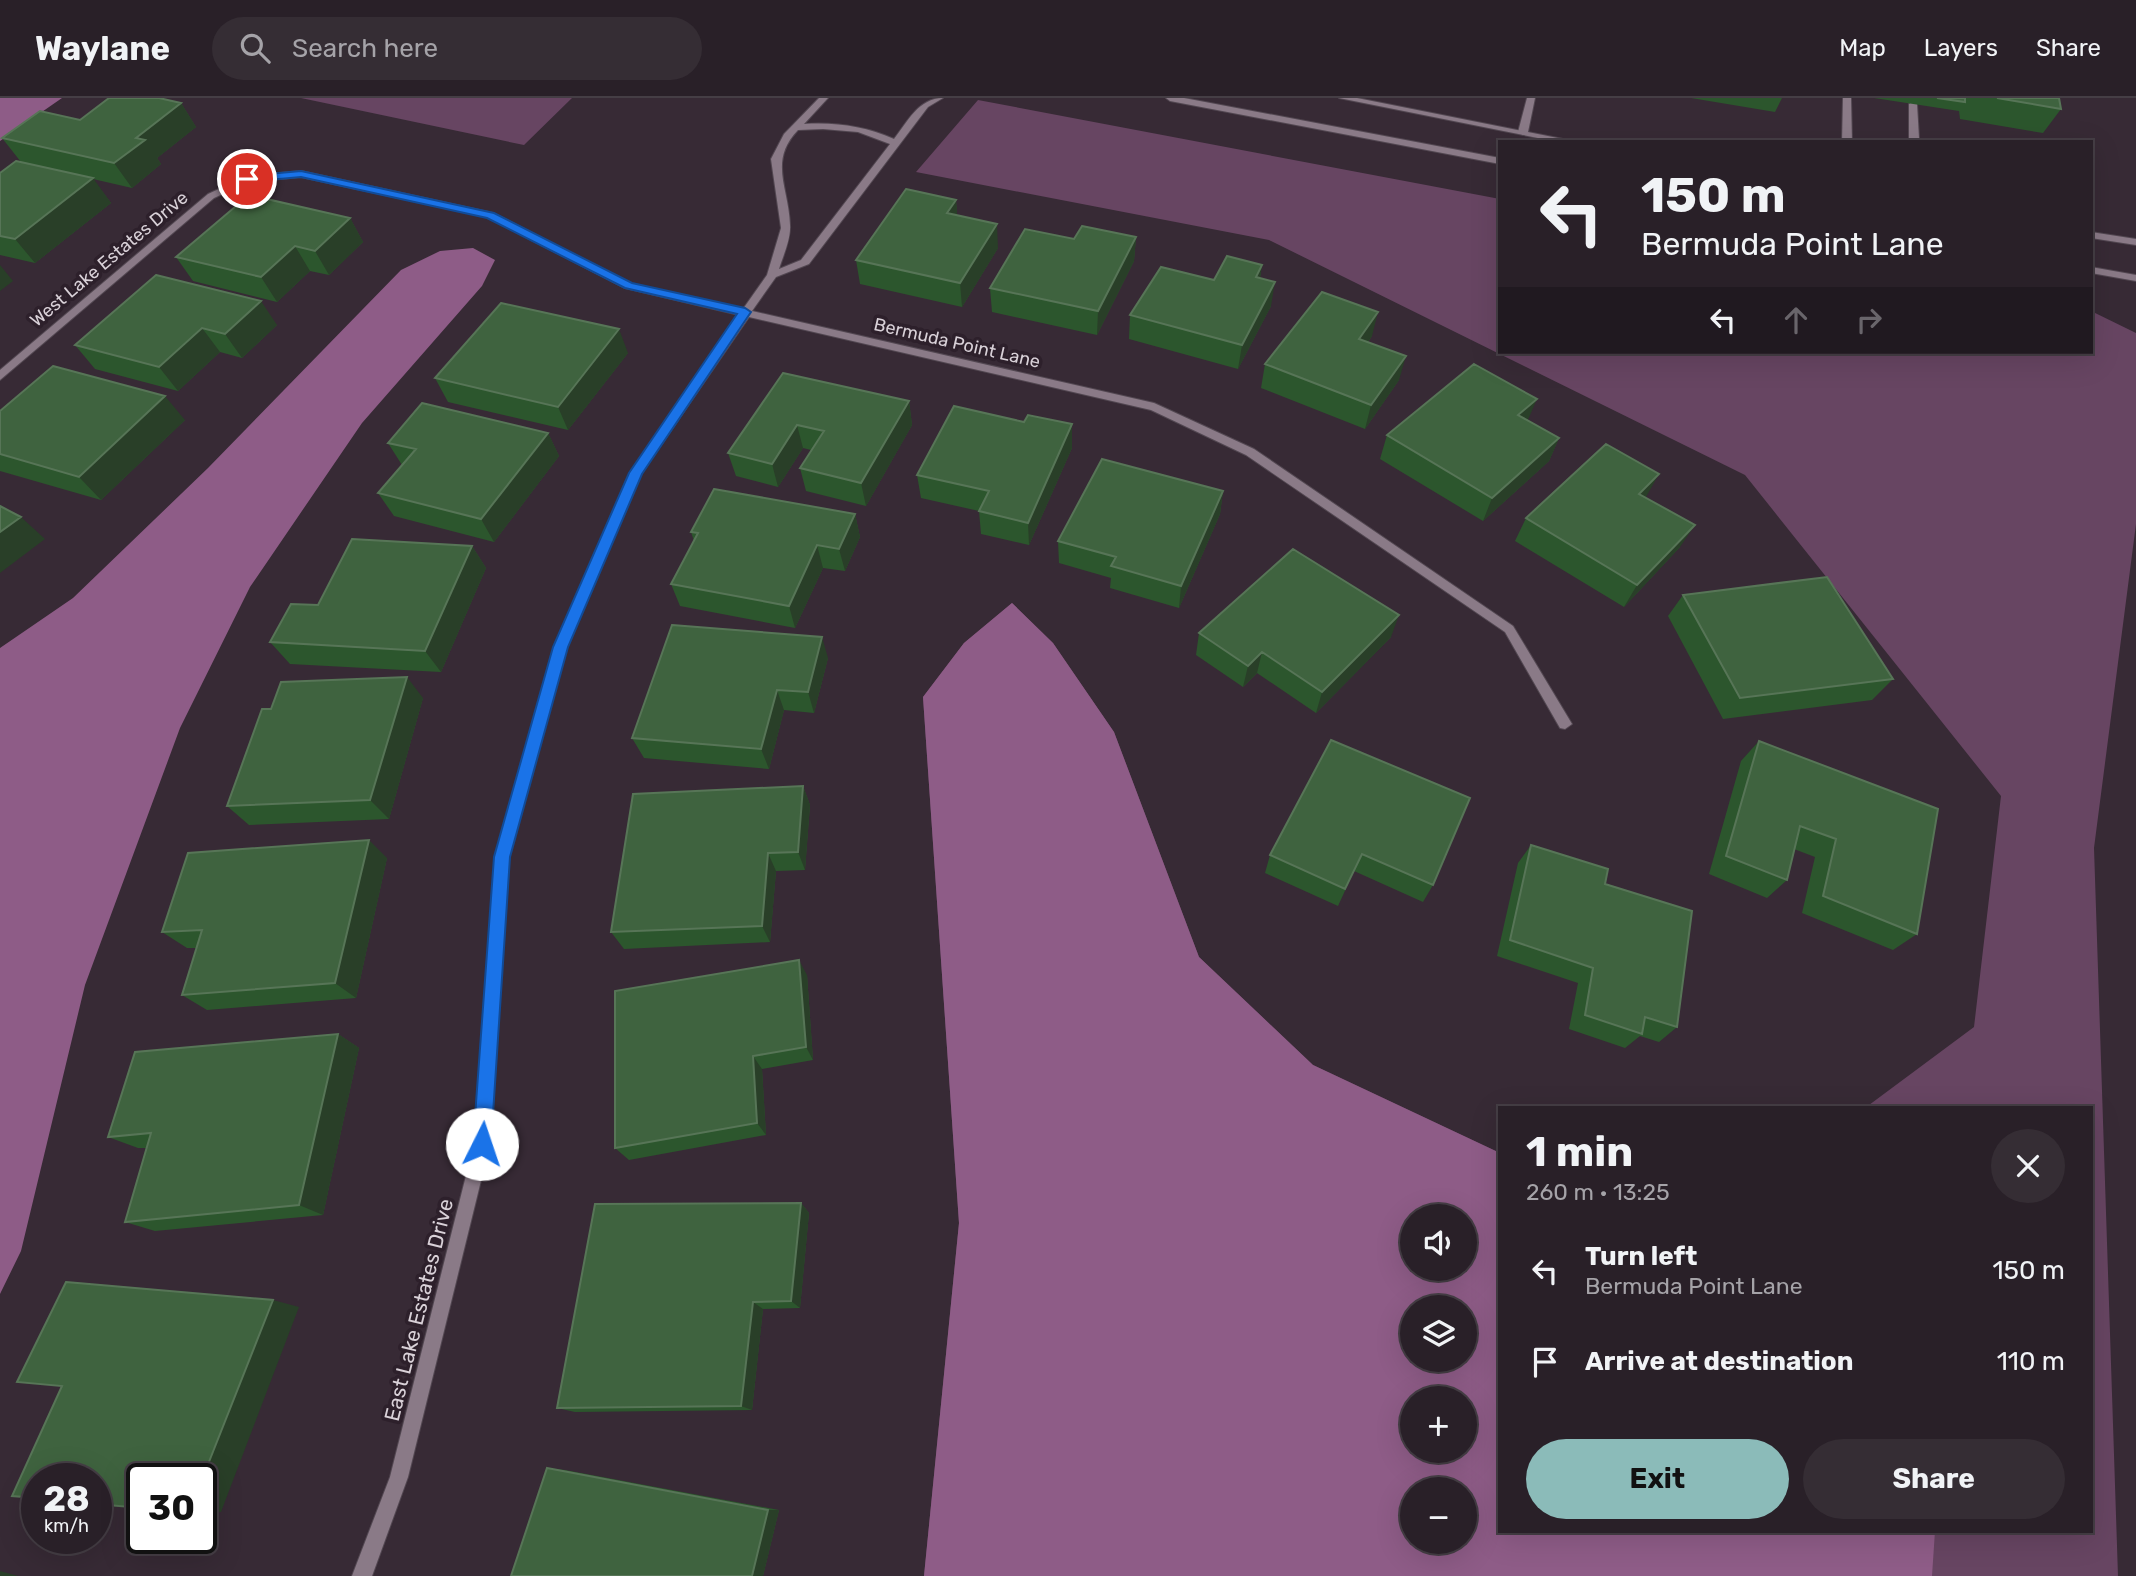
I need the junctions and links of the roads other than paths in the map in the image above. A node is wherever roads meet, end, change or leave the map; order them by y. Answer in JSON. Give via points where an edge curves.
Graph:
{"nodes":[{"id":1,"x":824,"y":98,"type":"edge"},
{"id":2,"x":939,"y":98,"type":"edge"},
{"id":3,"x":1170,"y":98,"type":"edge"},
{"id":4,"x":1343,"y":98,"type":"edge"},
{"id":5,"x":1531,"y":98,"type":"edge"},
{"id":6,"x":1847,"y":98,"type":"edge"},
{"id":7,"x":1223,"y":102,"type":"edge"},
{"id":8,"x":1913,"y":104,"type":"dead end"},
{"id":9,"x":796,"y":127,"type":"junction"},
{"id":10,"x":1522,"y":137,"type":"edge"},
{"id":11,"x":1914,"y":138,"type":"dead end"},
{"id":12,"x":1553,"y":140,"type":"edge"},
{"id":13,"x":1847,"y":140,"type":"edge"},
{"id":14,"x":895,"y":143,"type":"junction"},
{"id":15,"x":1498,"y":161,"type":"edge"},
{"id":16,"x":247,"y":179,"type":"joint"},
{"id":17,"x":2093,"y":234,"type":"edge"},
{"id":18,"x":2136,"y":242,"type":"edge"},
{"id":19,"x":2093,"y":270,"type":"edge"},
{"id":20,"x":772,"y":275,"type":"junction"},
{"id":21,"x":2136,"y":278,"type":"edge"},
{"id":22,"x":745,"y":312,"type":"junction"},
{"id":23,"x":0,"y":376,"type":"edge"},
{"id":24,"x":1565,"y":724,"type":"dead end"},
{"id":25,"x":362,"y":1576,"type":"edge"}],
"edges":[{"from":1,"to":9,"type":"street","name":"East Lake Estates Drive"},
{"from":2,"to":14,"type":"street","via":[[925,105]]},
{"from":3,"to":7,"type":"street"},
{"from":4,"to":10,"type":"street"},
{"from":5,"to":10,"type":"street"},
{"from":6,"to":13,"type":"street"},
{"from":7,"to":15,"type":"street"},
{"from":8,"to":11,"type":"street"},
{"from":9,"to":14,"type":"street","via":[[846,125]]},
{"from":9,"to":20,"type":"street","name":"East Lake Estates Drive","via":[[776,159],[786,228]]},
{"from":10,"to":12,"type":"street"},
{"from":14,"to":20,"type":"street","via":[[805,262]]},
{"from":16,"to":22,"type":"street","name":"Bermuda Point Lane","via":[[301,174],[490,215],[629,286]]},
{"from":16,"to":23,"type":"street","name":"West Lake Estates Drive","via":[[211,196]]},
{"from":17,"to":18,"type":"street"},
{"from":19,"to":21,"type":"street"},
{"from":20,"to":22,"type":"street","name":"East Lake Estates Drive"},
{"from":22,"to":24,"type":"street","name":"Bermuda Point Lane","via":[[1154,407],[1250,452],[1509,629]]},
{"from":22,"to":25,"type":"street","name":"East Lake Estates Drive","via":[[636,473],[561,647],[502,857],[482,1144],[399,1477]]}]}
